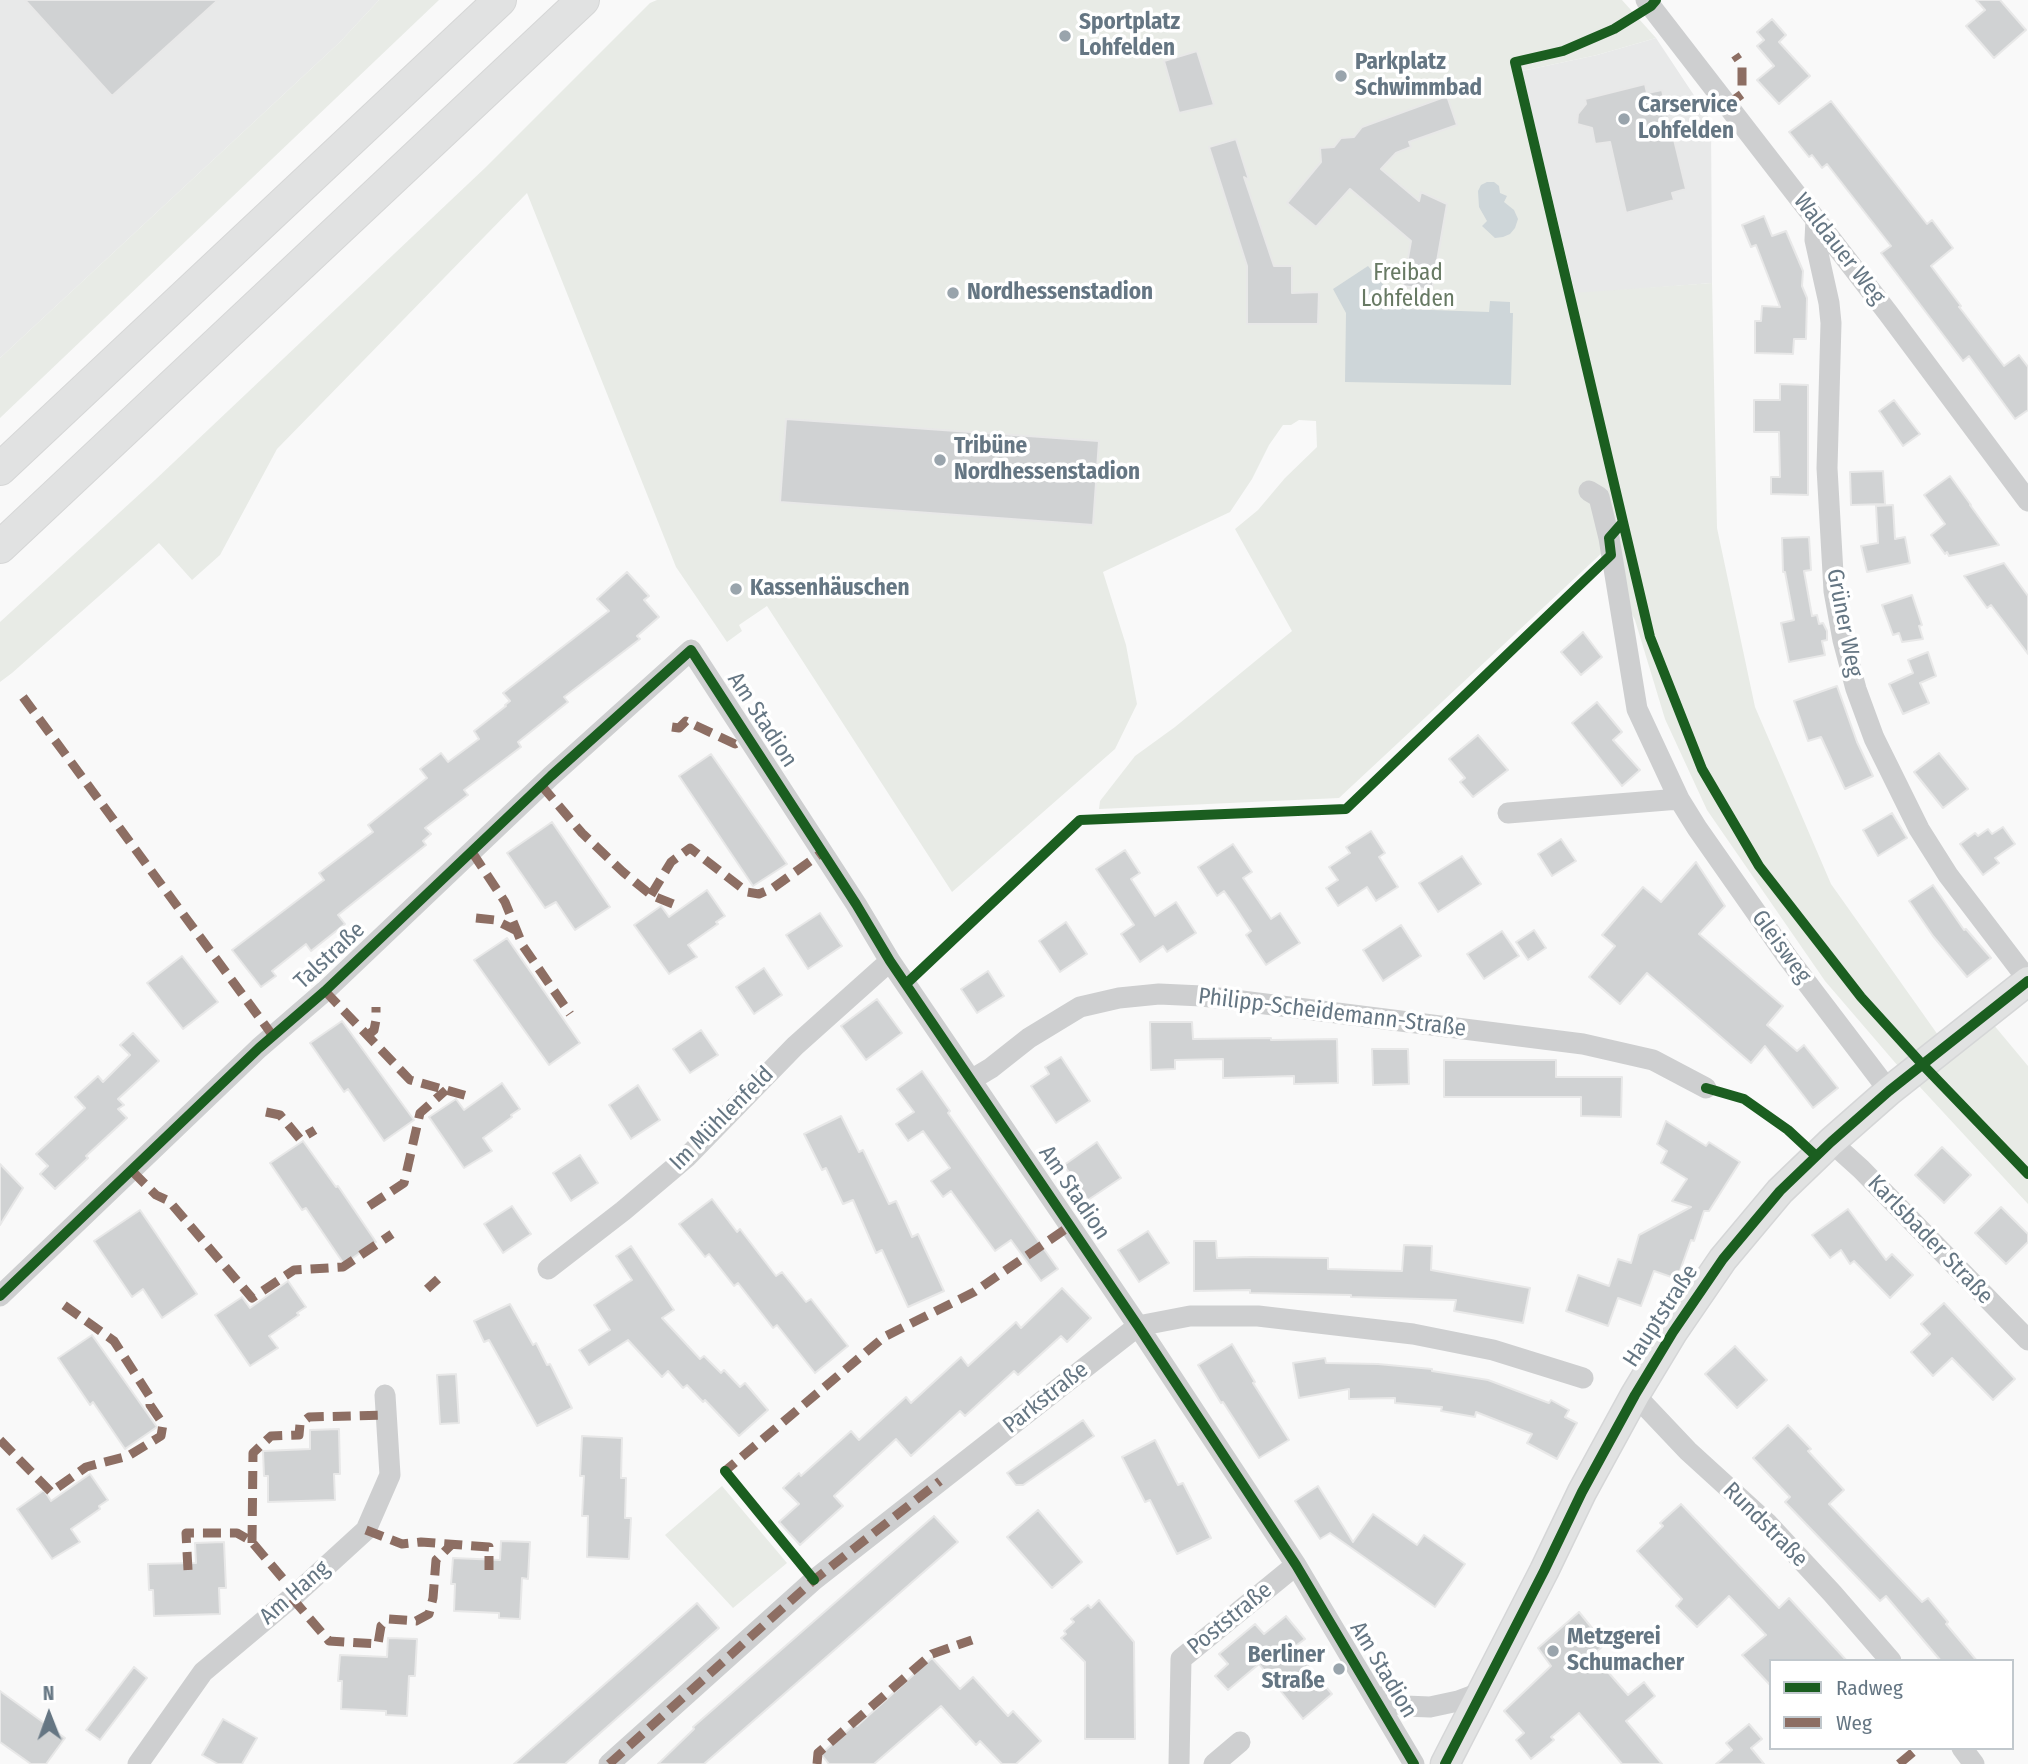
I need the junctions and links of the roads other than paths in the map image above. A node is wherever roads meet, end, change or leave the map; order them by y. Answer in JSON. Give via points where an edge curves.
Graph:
{"nodes":[{"id":1,"x":500,"y":0,"type":"edge"},
{"id":2,"x":583,"y":0,"type":"edge"},
{"id":3,"x":1651,"y":2,"type":"edge"},
{"id":4,"x":1816,"y":219,"type":"junction"},
{"id":5,"x":0,"y":469,"type":"edge"},
{"id":6,"x":1589,"y":491,"type":"dead end"},
{"id":7,"x":2028,"y":501,"type":"edge"},
{"id":8,"x":0,"y":547,"type":"edge"},
{"id":9,"x":691,"y":650,"type":"joint"},
{"id":10,"x":1679,"y":799,"type":"junction"},
{"id":11,"x":1508,"y":813,"type":"dead end"},
{"id":12,"x":890,"y":961,"type":"junction"},
{"id":13,"x":2028,"y":980,"type":"edge"},
{"id":14,"x":971,"y":1080,"type":"junction"},
{"id":15,"x":1706,"y":1087,"type":"dead end"},
{"id":16,"x":1889,"y":1091,"type":"junction"},
{"id":17,"x":1832,"y":1142,"type":"junction"},
{"id":18,"x":548,"y":1269,"type":"dead end"},
{"id":19,"x":0,"y":1296,"type":"edge"},
{"id":20,"x":1138,"y":1326,"type":"junction"},
{"id":21,"x":2028,"y":1340,"type":"edge"},
{"id":22,"x":1583,"y":1378,"type":"dead end"},
{"id":23,"x":386,"y":1395,"type":"dead end"},
{"id":24,"x":1635,"y":1395,"type":"junction"},
{"id":25,"x":1296,"y":1565,"type":"junction"},
{"id":26,"x":1889,"y":1659,"type":"edge"},
{"id":27,"x":1482,"y":1692,"type":"junction"},
{"id":28,"x":1373,"y":1695,"type":"junction"},
{"id":29,"x":1240,"y":1742,"type":"dead end"},
{"id":30,"x":138,"y":1764,"type":"edge"},
{"id":31,"x":609,"y":1764,"type":"edge"},
{"id":32,"x":1179,"y":1764,"type":"edge"},
{"id":33,"x":1214,"y":1764,"type":"edge"},
{"id":34,"x":1415,"y":1764,"type":"edge"},
{"id":35,"x":1445,"y":1764,"type":"edge"}],
"edges":[{"from":1,"to":5,"type":"highway"},
{"from":2,"to":8,"type":"highway"},
{"from":3,"to":4,"type":"street","name":"Waldauer Weg"},
{"from":4,"to":7,"type":"street","name":"Waldauer Weg"},
{"from":4,"to":13,"type":"street","name":"Grüner Weg","via":[[1815,240],[1830,323],[1827,468],[1834,591],[1856,689],[1874,738],[1919,829]]},
{"from":6,"to":10,"type":"street","name":"Gleisweg","via":[[1599,497],[1609,538],[1637,709]]},
{"from":9,"to":12,"type":"street","name":"Am Stadion"},
{"from":9,"to":19,"type":"street","name":"Talstraße","via":[[272,1036]]},
{"from":10,"to":11,"type":"street"},
{"from":10,"to":16,"type":"street","name":"Gleisweg","via":[[1788,958]]},
{"from":12,"to":14,"type":"street","name":"Am Stadion"},
{"from":12,"to":18,"type":"street","name":"Im Mühlenfeld","via":[[795,1046],[687,1157]]},
{"from":13,"to":16,"type":"main road","name":"Hauptstraße"},
{"from":14,"to":15,"type":"street","name":"Philipp-Scheidemann-Straße","via":[[1080,1007],[1159,994],[1583,1044],[1653,1060]]},
{"from":14,"to":20,"type":"street","name":"Am Stadion"},
{"from":16,"to":17,"type":"main road","name":"Hauptstraße"},
{"from":17,"to":21,"type":"street","name":"Karlsbader Straße"},
{"from":17,"to":24,"type":"main road","name":"Hauptstraße","via":[[1780,1191],[1723,1259]]},
{"from":20,"to":22,"type":"street","name":"Parkstraße","via":[[1189,1315],[1258,1316],[1413,1334],[1493,1350]]},
{"from":20,"to":25,"type":"street","name":"Am Stadion"},
{"from":20,"to":31,"type":"street","name":"Parkstraße","via":[[814,1580]]},
{"from":23,"to":30,"type":"street","name":"Am Hang","via":[[390,1475],[366,1530],[203,1672]]},
{"from":24,"to":26,"type":"street","name":"Rundstraße","via":[[1767,1523]]},
{"from":24,"to":27,"type":"main road","name":"Hauptstraße"},
{"from":25,"to":28,"type":"street","name":"Am Stadion"},
{"from":25,"to":32,"type":"street","name":"Poststraße","via":[[1181,1659]]},
{"from":27,"to":28,"type":"street","name":"Am Stadion","via":[[1430,1707],[1405,1706]]},
{"from":27,"to":35,"type":"main road","name":"Hauptstraße"},
{"from":28,"to":34,"type":"street","name":"Am Stadion"},
{"from":29,"to":33,"type":"street"}]}
